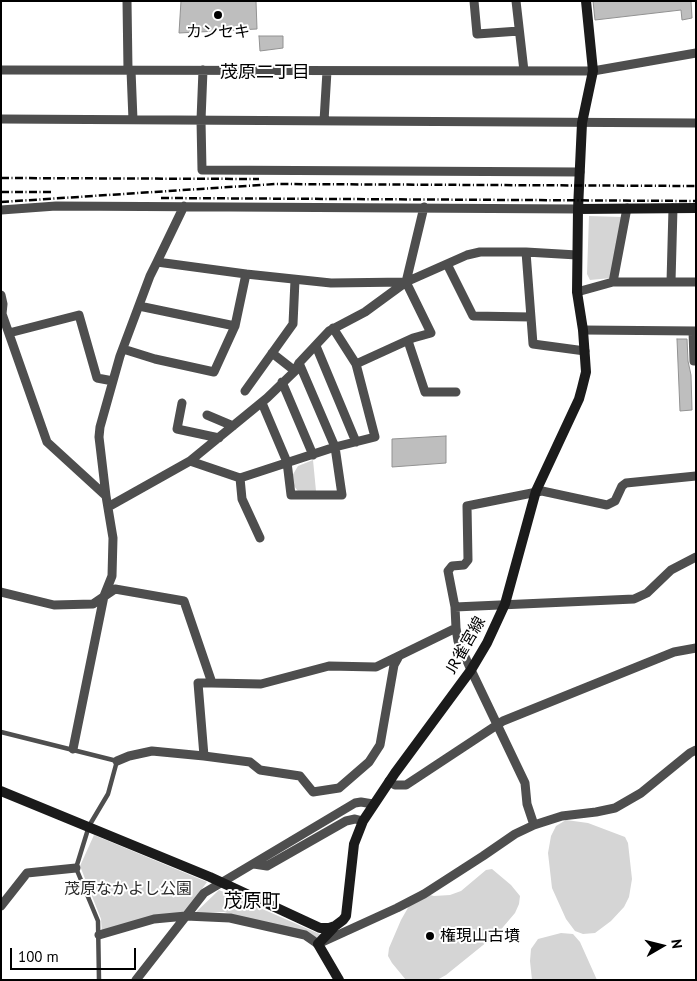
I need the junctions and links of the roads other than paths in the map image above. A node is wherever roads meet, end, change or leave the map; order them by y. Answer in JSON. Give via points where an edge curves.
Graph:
{"nodes":[{"id":1,"x":127,"y":1,"type":"edge"},
{"id":2,"x":474,"y":1,"type":"edge"},
{"id":3,"x":516,"y":1,"type":"edge"},
{"id":4,"x":586,"y":1,"type":"edge"},
{"id":5,"x":519,"y":31,"type":"junction"},
{"id":6,"x":696,"y":53,"type":"edge"},
{"id":7,"x":1,"y":70,"type":"edge"},
{"id":8,"x":129,"y":70,"type":"junction"},
{"id":9,"x":203,"y":70,"type":"junction"},
{"id":10,"x":326,"y":70,"type":"junction"},
{"id":11,"x":524,"y":71,"type":"junction"},
{"id":12,"x":593,"y":71,"type":"junction"},
{"id":13,"x":1,"y":119,"type":"edge"},
{"id":14,"x":133,"y":120,"type":"junction"},
{"id":15,"x":201,"y":120,"type":"junction"},
{"id":16,"x":324,"y":121,"type":"junction"},
{"id":17,"x":582,"y":123,"type":"junction"},
{"id":18,"x":696,"y":123,"type":"edge"},
{"id":19,"x":580,"y":172,"type":"junction"},
{"id":20,"x":184,"y":206,"type":"junction"},
{"id":21,"x":424,"y":207,"type":"junction"},
{"id":22,"x":627,"y":208,"type":"junction"},
{"id":23,"x":673,"y":208,"type":"junction"},
{"id":24,"x":696,"y":208,"type":"edge"},
{"id":25,"x":578,"y":209,"type":"junction"},
{"id":26,"x":1,"y":210,"type":"edge"},
{"id":27,"x":526,"y":252,"type":"junction"},
{"id":28,"x":577,"y":255,"type":"junction"},
{"id":29,"x":157,"y":262,"type":"junction"},
{"id":30,"x":447,"y":264,"type":"junction"},
{"id":31,"x":246,"y":274,"type":"junction"},
{"id":32,"x":295,"y":280,"type":"junction"},
{"id":33,"x":406,"y":282,"type":"junction"},
{"id":34,"x":613,"y":282,"type":"junction"},
{"id":35,"x":671,"y":282,"type":"junction"},
{"id":36,"x":696,"y":282,"type":"edge"},
{"id":37,"x":577,"y":292,"type":"junction"},
{"id":38,"x":1,"y":295,"type":"edge"},
{"id":39,"x":139,"y":306,"type":"junction"},
{"id":40,"x":2,"y":312,"type":"edge"},
{"id":41,"x":531,"y":317,"type":"junction"},
{"id":42,"x":235,"y":326,"type":"junction"},
{"id":43,"x":333,"y":328,"type":"junction"},
{"id":44,"x":583,"y":330,"type":"junction"},
{"id":45,"x":694,"y":331,"type":"edge"},
{"id":46,"x":9,"y":333,"type":"junction"},
{"id":47,"x":408,"y":341,"type":"junction"},
{"id":48,"x":316,"y":346,"type":"junction"},
{"id":49,"x":122,"y":348,"type":"junction"},
{"id":50,"x":585,"y":351,"type":"junction"},
{"id":51,"x":272,"y":353,"type":"junction"},
{"id":52,"x":696,"y":361,"type":"edge"},
{"id":53,"x":356,"y":364,"type":"junction"},
{"id":54,"x":297,"y":367,"type":"junction"},
{"id":55,"x":113,"y":381,"type":"junction"},
{"id":56,"x":282,"y":382,"type":"junction"},
{"id":57,"x":245,"y":391,"type":"dead end"},
{"id":58,"x":456,"y":392,"type":"dead end"},
{"id":59,"x":262,"y":402,"type":"junction"},
{"id":60,"x":182,"y":403,"type":"dead end"},
{"id":61,"x":207,"y":415,"type":"dead end"},
{"id":62,"x":233,"y":426,"type":"junction"},
{"id":63,"x":218,"y":438,"type":"junction"},
{"id":64,"x":356,"y":442,"type":"junction"},
{"id":65,"x":335,"y":447,"type":"junction"},
{"id":66,"x":313,"y":455,"type":"junction"},
{"id":67,"x":190,"y":461,"type":"junction"},
{"id":68,"x":287,"y":462,"type":"junction"},
{"id":69,"x":696,"y":476,"type":"edge"},
{"id":70,"x":240,"y":478,"type":"junction"},
{"id":71,"x":536,"y":491,"type":"junction"},
{"id":72,"x":106,"y":496,"type":"junction"},
{"id":73,"x":108,"y":507,"type":"junction"},
{"id":74,"x":260,"y":538,"type":"dead end"},
{"id":75,"x":696,"y":558,"type":"edge"},
{"id":76,"x":1,"y":592,"type":"edge"},
{"id":77,"x":104,"y":596,"type":"junction"},
{"id":78,"x":505,"y":604,"type":"junction"},
{"id":79,"x":455,"y":607,"type":"junction"},
{"id":80,"x":456,"y":628,"type":"junction"},
{"id":81,"x":696,"y":648,"type":"edge"},
{"id":82,"x":399,"y":656,"type":"junction"},
{"id":83,"x":471,"y":670,"type":"junction"},
{"id":84,"x":212,"y":683,"type":"junction"},
{"id":85,"x":497,"y":724,"type":"junction"},
{"id":86,"x":1,"y":732,"type":"edge"},
{"id":87,"x":73,"y":749,"type":"junction"},
{"id":88,"x":696,"y":750,"type":"edge"},
{"id":89,"x":204,"y":756,"type":"junction"},
{"id":90,"x":116,"y":761,"type":"junction"},
{"id":91,"x":389,"y":781,"type":"junction"},
{"id":92,"x":1,"y":791,"type":"edge"},
{"id":93,"x":373,"y":804,"type":"junction"},
{"id":94,"x":363,"y":821,"type":"junction"},
{"id":95,"x":534,"y":825,"type":"junction"},
{"id":96,"x":89,"y":826,"type":"junction"},
{"id":97,"x":254,"y":864,"type":"junction"},
{"id":98,"x":76,"y":868,"type":"junction"},
{"id":99,"x":220,"y":882,"type":"junction"},
{"id":100,"x":1,"y":906,"type":"edge"},
{"id":101,"x":186,"y":916,"type":"junction"},
{"id":102,"x":335,"y":926,"type":"junction"},
{"id":103,"x":99,"y":934,"type":"junction"},
{"id":104,"x":318,"y":944,"type":"junction"},
{"id":105,"x":99,"y":980,"type":"edge"},
{"id":106,"x":136,"y":980,"type":"edge"},
{"id":107,"x":339,"y":980,"type":"edge"}],
"edges":[{"from":1,"to":8,"type":"street"},
{"from":2,"to":5,"type":"street","via":[[477,34]]},
{"from":3,"to":5,"type":"street"},
{"from":4,"to":12,"type":"street","name":"JR雀宮線"},
{"from":5,"to":11,"type":"street"},
{"from":6,"to":12,"type":"street"},
{"from":7,"to":8,"type":"street"},
{"from":8,"to":9,"type":"street"},
{"from":8,"to":14,"type":"street"},
{"from":9,"to":10,"type":"street"},
{"from":9,"to":15,"type":"street"},
{"from":10,"to":11,"type":"street"},
{"from":10,"to":16,"type":"street"},
{"from":11,"to":12,"type":"street"},
{"from":12,"to":17,"type":"street","name":"JR雀宮線"},
{"from":13,"to":14,"type":"street"},
{"from":14,"to":15,"type":"street"},
{"from":15,"to":16,"type":"street"},
{"from":15,"to":19,"type":"street","via":[[202,170]]},
{"from":16,"to":17,"type":"street"},
{"from":17,"to":18,"type":"street"},
{"from":17,"to":19,"type":"street","name":"JR雀宮線"},
{"from":19,"to":25,"type":"street","name":"JR雀宮線"},
{"from":20,"to":21,"type":"street"},
{"from":20,"to":26,"type":"street","via":[[56,206]]},
{"from":20,"to":29,"type":"street"},
{"from":21,"to":25,"type":"street"},
{"from":21,"to":33,"type":"street"},
{"from":22,"to":23,"type":"street"},
{"from":22,"to":25,"type":"street"},
{"from":22,"to":34,"type":"street"},
{"from":23,"to":24,"type":"street"},
{"from":23,"to":35,"type":"street"},
{"from":25,"to":28,"type":"street","name":"JR雀宮線"},
{"from":27,"to":28,"type":"street"},
{"from":27,"to":30,"type":"street","via":[[480,252]]},
{"from":27,"to":41,"type":"street"},
{"from":28,"to":37,"type":"street","name":"JR雀宮線"},
{"from":29,"to":31,"type":"street"},
{"from":29,"to":39,"type":"street"},
{"from":30,"to":33,"type":"street"},
{"from":30,"to":41,"type":"street","via":[[473,316]]},
{"from":31,"to":32,"type":"street"},
{"from":31,"to":42,"type":"street"},
{"from":32,"to":33,"type":"street"},
{"from":32,"to":51,"type":"street","via":[[293,324]]},
{"from":33,"to":43,"type":"street","via":[[365,312]]},
{"from":33,"to":47,"type":"street","via":[[431,333]]},
{"from":34,"to":35,"type":"street"},
{"from":34,"to":37,"type":"street"},
{"from":35,"to":36,"type":"street"},
{"from":37,"to":44,"type":"street","name":"JR雀宮線"},
{"from":38,"to":40,"type":"street"},
{"from":39,"to":42,"type":"street"},
{"from":39,"to":49,"type":"street"},
{"from":40,"to":46,"type":"street"},
{"from":41,"to":50,"type":"street","via":[[533,344]]},
{"from":42,"to":49,"type":"street","via":[[214,372]]},
{"from":43,"to":48,"type":"street"},
{"from":43,"to":53,"type":"street"},
{"from":44,"to":45,"type":"street"},
{"from":44,"to":50,"type":"street","name":"JR雀宮線"},
{"from":45,"to":52,"type":"street"},
{"from":46,"to":55,"type":"street","via":[[79,315],[97,378]]},
{"from":46,"to":72,"type":"street","via":[[47,442]]},
{"from":47,"to":53,"type":"street"},
{"from":47,"to":58,"type":"street","via":[[425,392]]},
{"from":48,"to":54,"type":"street"},
{"from":48,"to":64,"type":"street"},
{"from":49,"to":55,"type":"street"},
{"from":50,"to":71,"type":"street","name":"JR雀宮線","via":[[586,372],[579,399]]},
{"from":51,"to":54,"type":"street"},
{"from":51,"to":57,"type":"street"},
{"from":53,"to":64,"type":"street","via":[[375,436]]},
{"from":54,"to":56,"type":"street"},
{"from":54,"to":65,"type":"street"},
{"from":55,"to":72,"type":"street","via":[[99,437]]},
{"from":56,"to":59,"type":"street"},
{"from":56,"to":66,"type":"street"},
{"from":59,"to":62,"type":"street"},
{"from":59,"to":68,"type":"street"},
{"from":60,"to":63,"type":"street","via":[[176,429]]},
{"from":61,"to":62,"type":"street"},
{"from":62,"to":63,"type":"street"},
{"from":63,"to":67,"type":"street"},
{"from":64,"to":65,"type":"street"},
{"from":65,"to":66,"type":"street"},
{"from":65,"to":68,"type":"street","via":[[342,495],[290,495]]},
{"from":66,"to":68,"type":"street"},
{"from":67,"to":70,"type":"street"},
{"from":67,"to":73,"type":"street"},
{"from":68,"to":70,"type":"street"},
{"from":69,"to":71,"type":"street","via":[[626,483],[615,501],[607,505]]},
{"from":70,"to":74,"type":"street","via":[[242,500]]},
{"from":71,"to":78,"type":"street","name":"JR雀宮線"},
{"from":71,"to":79,"type":"street","via":[[467,506],[468,560],[448,571]]},
{"from":72,"to":73,"type":"street"},
{"from":73,"to":77,"type":"street","via":[[113,538],[112,576]]},
{"from":75,"to":78,"type":"street","via":[[671,570],[647,593],[634,599]]},
{"from":76,"to":77,"type":"street","via":[[54,605],[93,604]]},
{"from":77,"to":84,"type":"street","via":[[116,589],[184,601]]},
{"from":77,"to":87,"type":"street"},
{"from":78,"to":79,"type":"street"},
{"from":78,"to":83,"type":"street","name":"JR雀宮線"},
{"from":79,"to":80,"type":"street"},
{"from":80,"to":82,"type":"street"},
{"from":80,"to":83,"type":"street"},
{"from":81,"to":85,"type":"street","via":[[674,652]]},
{"from":82,"to":84,"type":"street","via":[[376,666],[329,666],[261,684]]},
{"from":82,"to":89,"type":"street","via":[[394,665],[380,745],[368,762],[338,788],[313,792],[300,776],[260,770],[250,762]]},
{"from":83,"to":85,"type":"street"},
{"from":83,"to":91,"type":"street","name":"JR雀宮線"},
{"from":84,"to":89,"type":"street","via":[[198,683]]},
{"from":85,"to":91,"type":"street","via":[[406,785],[395,785]]},
{"from":85,"to":95,"type":"street","via":[[525,783]]},
{"from":86,"to":87,"type":"lane"},
{"from":87,"to":90,"type":"lane"},
{"from":88,"to":95,"type":"street","via":[[641,793],[615,808],[562,816]]},
{"from":89,"to":90,"type":"street","via":[[152,751]]},
{"from":90,"to":96,"type":"lane","via":[[108,794]]},
{"from":91,"to":93,"type":"street","name":"JR雀宮線"},
{"from":92,"to":96,"type":"street"},
{"from":93,"to":94,"type":"street","name":"JR雀宮線"},
{"from":93,"to":97,"type":"street","via":[[355,803]]},
{"from":94,"to":97,"type":"street","via":[[355,819],[335,826],[267,866]]},
{"from":94,"to":102,"type":"street","name":"JR雀宮線","via":[[354,844],[346,916]]},
{"from":95,"to":104,"type":"street","via":[[424,894]]},
{"from":96,"to":98,"type":"lane"},
{"from":96,"to":99,"type":"street"},
{"from":97,"to":99,"type":"street"},
{"from":98,"to":100,"type":"street","via":[[27,873]]},
{"from":98,"to":103,"type":"lane","via":[[98,921]]},
{"from":99,"to":101,"type":"street","via":[[204,892]]},
{"from":99,"to":102,"type":"street","via":[[320,928]]},
{"from":101,"to":103,"type":"street","via":[[154,919]]},
{"from":101,"to":104,"type":"street","via":[[230,918],[305,935]]},
{"from":101,"to":106,"type":"street"},
{"from":102,"to":104,"type":"street","name":"JR雀宮線"},
{"from":103,"to":105,"type":"lane"},
{"from":104,"to":107,"type":"street"}]}
